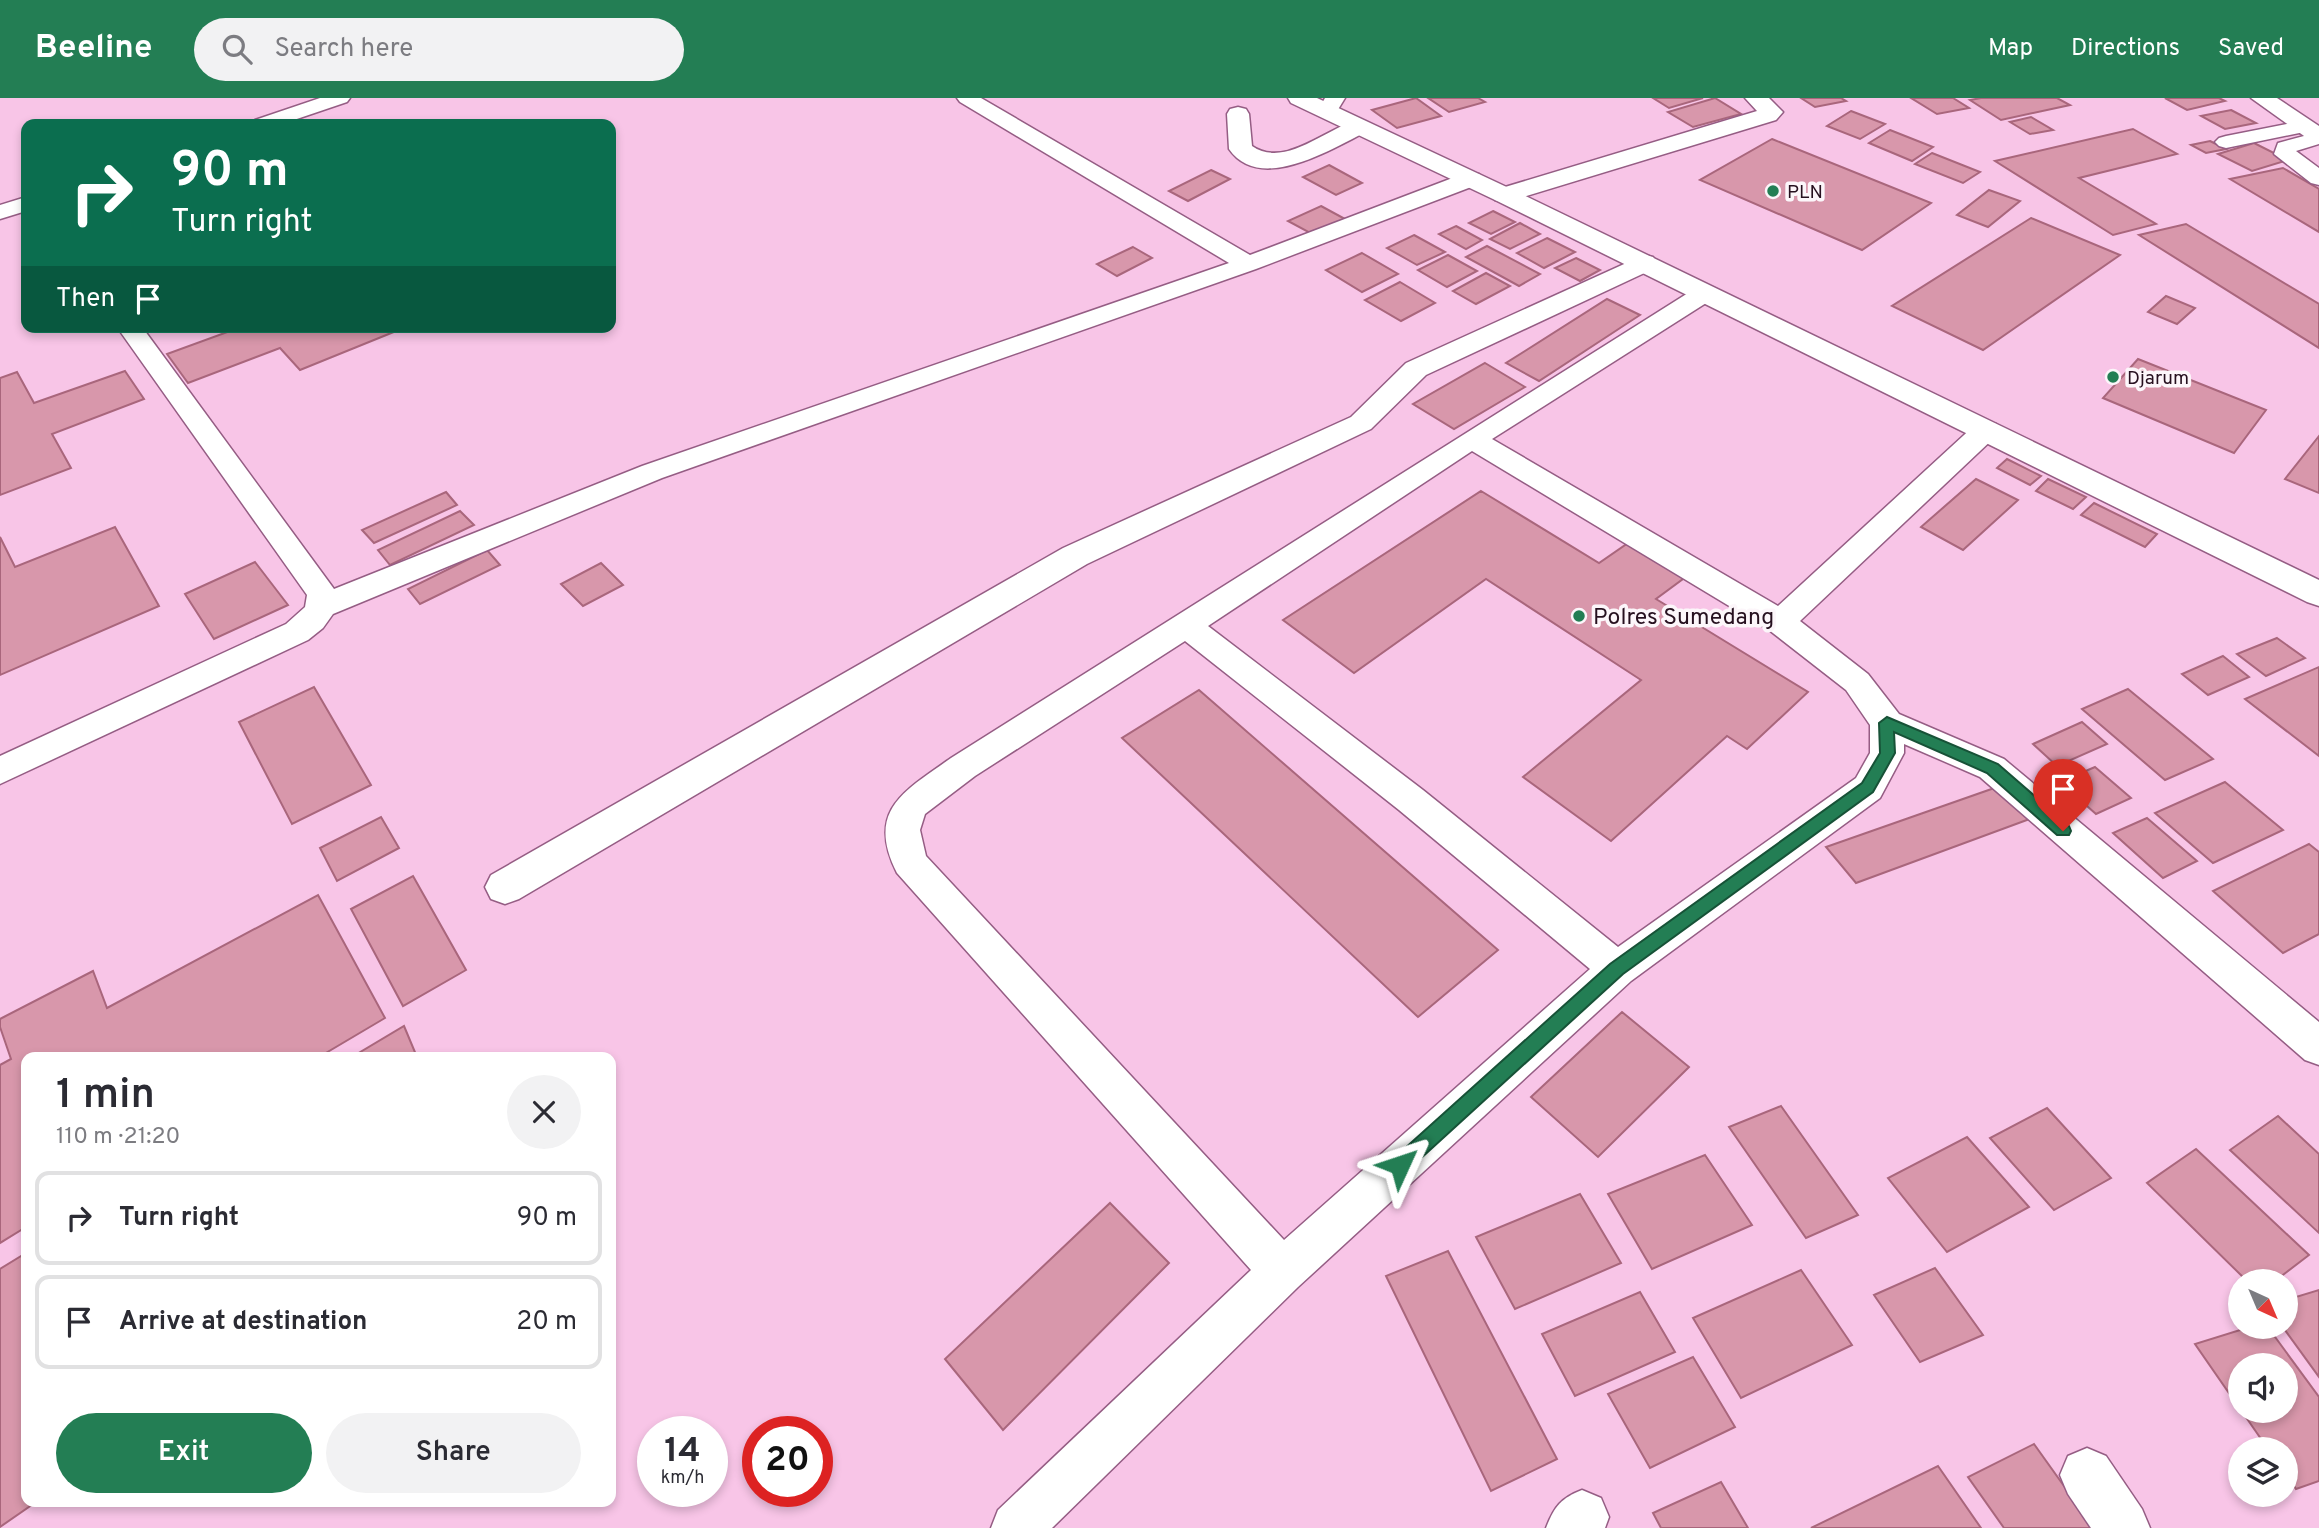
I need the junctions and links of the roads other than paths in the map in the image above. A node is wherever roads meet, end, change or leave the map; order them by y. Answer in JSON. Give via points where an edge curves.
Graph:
{"nodes":[{"id":1,"x":340,"y":98,"type":"edge"},
{"id":2,"x":967,"y":98,"type":"edge"},
{"id":3,"x":1299,"y":98,"type":"edge"},
{"id":4,"x":1756,"y":98,"type":"edge"},
{"id":5,"x":2262,"y":98,"type":"edge"},
{"id":6,"x":1331,"y":105,"type":"edge"},
{"id":7,"x":1238,"y":114,"type":"dead end"},
{"id":8,"x":277,"y":119,"type":"edge"},
{"id":9,"x":1359,"y":127,"type":"junction"},
{"id":10,"x":2313,"y":134,"type":"edge"},
{"id":11,"x":2226,"y":142,"type":"dead end"},
{"id":12,"x":2319,"y":178,"type":"edge"},
{"id":13,"x":1471,"y":180,"type":"junction"},
{"id":14,"x":1504,"y":195,"type":"junction"},
{"id":15,"x":21,"y":206,"type":"edge"},
{"id":16,"x":0,"y":212,"type":"edge"},
{"id":17,"x":1644,"y":263,"type":"junction"},
{"id":18,"x":1248,"y":264,"type":"junction"},
{"id":19,"x":1704,"y":293,"type":"junction"},
{"id":20,"x":133,"y":333,"type":"edge"},
{"id":21,"x":1986,"y":430,"type":"junction"},
{"id":22,"x":1472,"y":439,"type":"junction"},
{"id":23,"x":2319,"y":594,"type":"edge"},
{"id":24,"x":323,"y":606,"type":"junction"},
{"id":25,"x":1780,"y":622,"type":"junction"},
{"id":26,"x":1186,"y":625,"type":"junction"},
{"id":27,"x":1887,"y":723,"type":"junction"},
{"id":28,"x":0,"y":771,"type":"edge"},
{"id":29,"x":505,"y":887,"type":"dead end"},
{"id":30,"x":1617,"y":969,"type":"junction"},
{"id":31,"x":2319,"y":1047,"type":"edge"},
{"id":32,"x":1282,"y":1271,"type":"junction"},
{"id":33,"x":2087,"y":1475,"type":"dead end"},
{"id":34,"x":1016,"y":1528,"type":"edge"},
{"id":35,"x":2123,"y":1528,"type":"edge"}],
"edges":[{"from":1,"to":8,"type":"lane"},
{"from":2,"to":18,"type":"lane"},
{"from":3,"to":6,"type":"main road"},
{"from":4,"to":14,"type":"main road","via":[[1772,111],[1768,115]]},
{"from":5,"to":10,"type":"main road"},
{"from":6,"to":9,"type":"main road"},
{"from":7,"to":9,"type":"main road","via":[[1241,149],[1255,159],[1286,161]]},
{"from":9,"to":13,"type":"main road"},
{"from":10,"to":11,"type":"lane"},
{"from":10,"to":12,"type":"lane","via":[[2285,147],[2285,154]]},
{"from":13,"to":14,"type":"main road"},
{"from":13,"to":18,"type":"lane"},
{"from":14,"to":17,"type":"main road"},
{"from":15,"to":16,"type":"lane"},
{"from":17,"to":19,"type":"main road"},
{"from":17,"to":29,"type":"main road","via":[[1416,369],[1361,424],[1075,556]]},
{"from":18,"to":24,"type":"lane","via":[[652,472]]},
{"from":19,"to":21,"type":"main road"},
{"from":19,"to":22,"type":"lane"},
{"from":20,"to":24,"type":"lane","via":[[322,594]]},
{"from":21,"to":23,"type":"main road"},
{"from":21,"to":25,"type":"lane"},
{"from":22,"to":25,"type":"lane"},
{"from":22,"to":26,"type":"lane"},
{"from":24,"to":28,"type":"lane","via":[[297,632]]},
{"from":25,"to":27,"type":"lane","via":[[1857,682]]},
{"from":26,"to":30,"type":"lane","via":[[1411,800]]},
{"from":26,"to":32,"type":"lane","via":[[963,767],[911,806],[902,830],[910,863]]},
{"from":27,"to":30,"type":"lane","via":[[1887,753],[1868,788]]},
{"from":27,"to":31,"type":"lane","via":[[1992,768]]},
{"from":30,"to":32,"type":"lane"},
{"from":32,"to":34,"type":"lane"},
{"from":33,"to":35,"type":"main road"}]}
